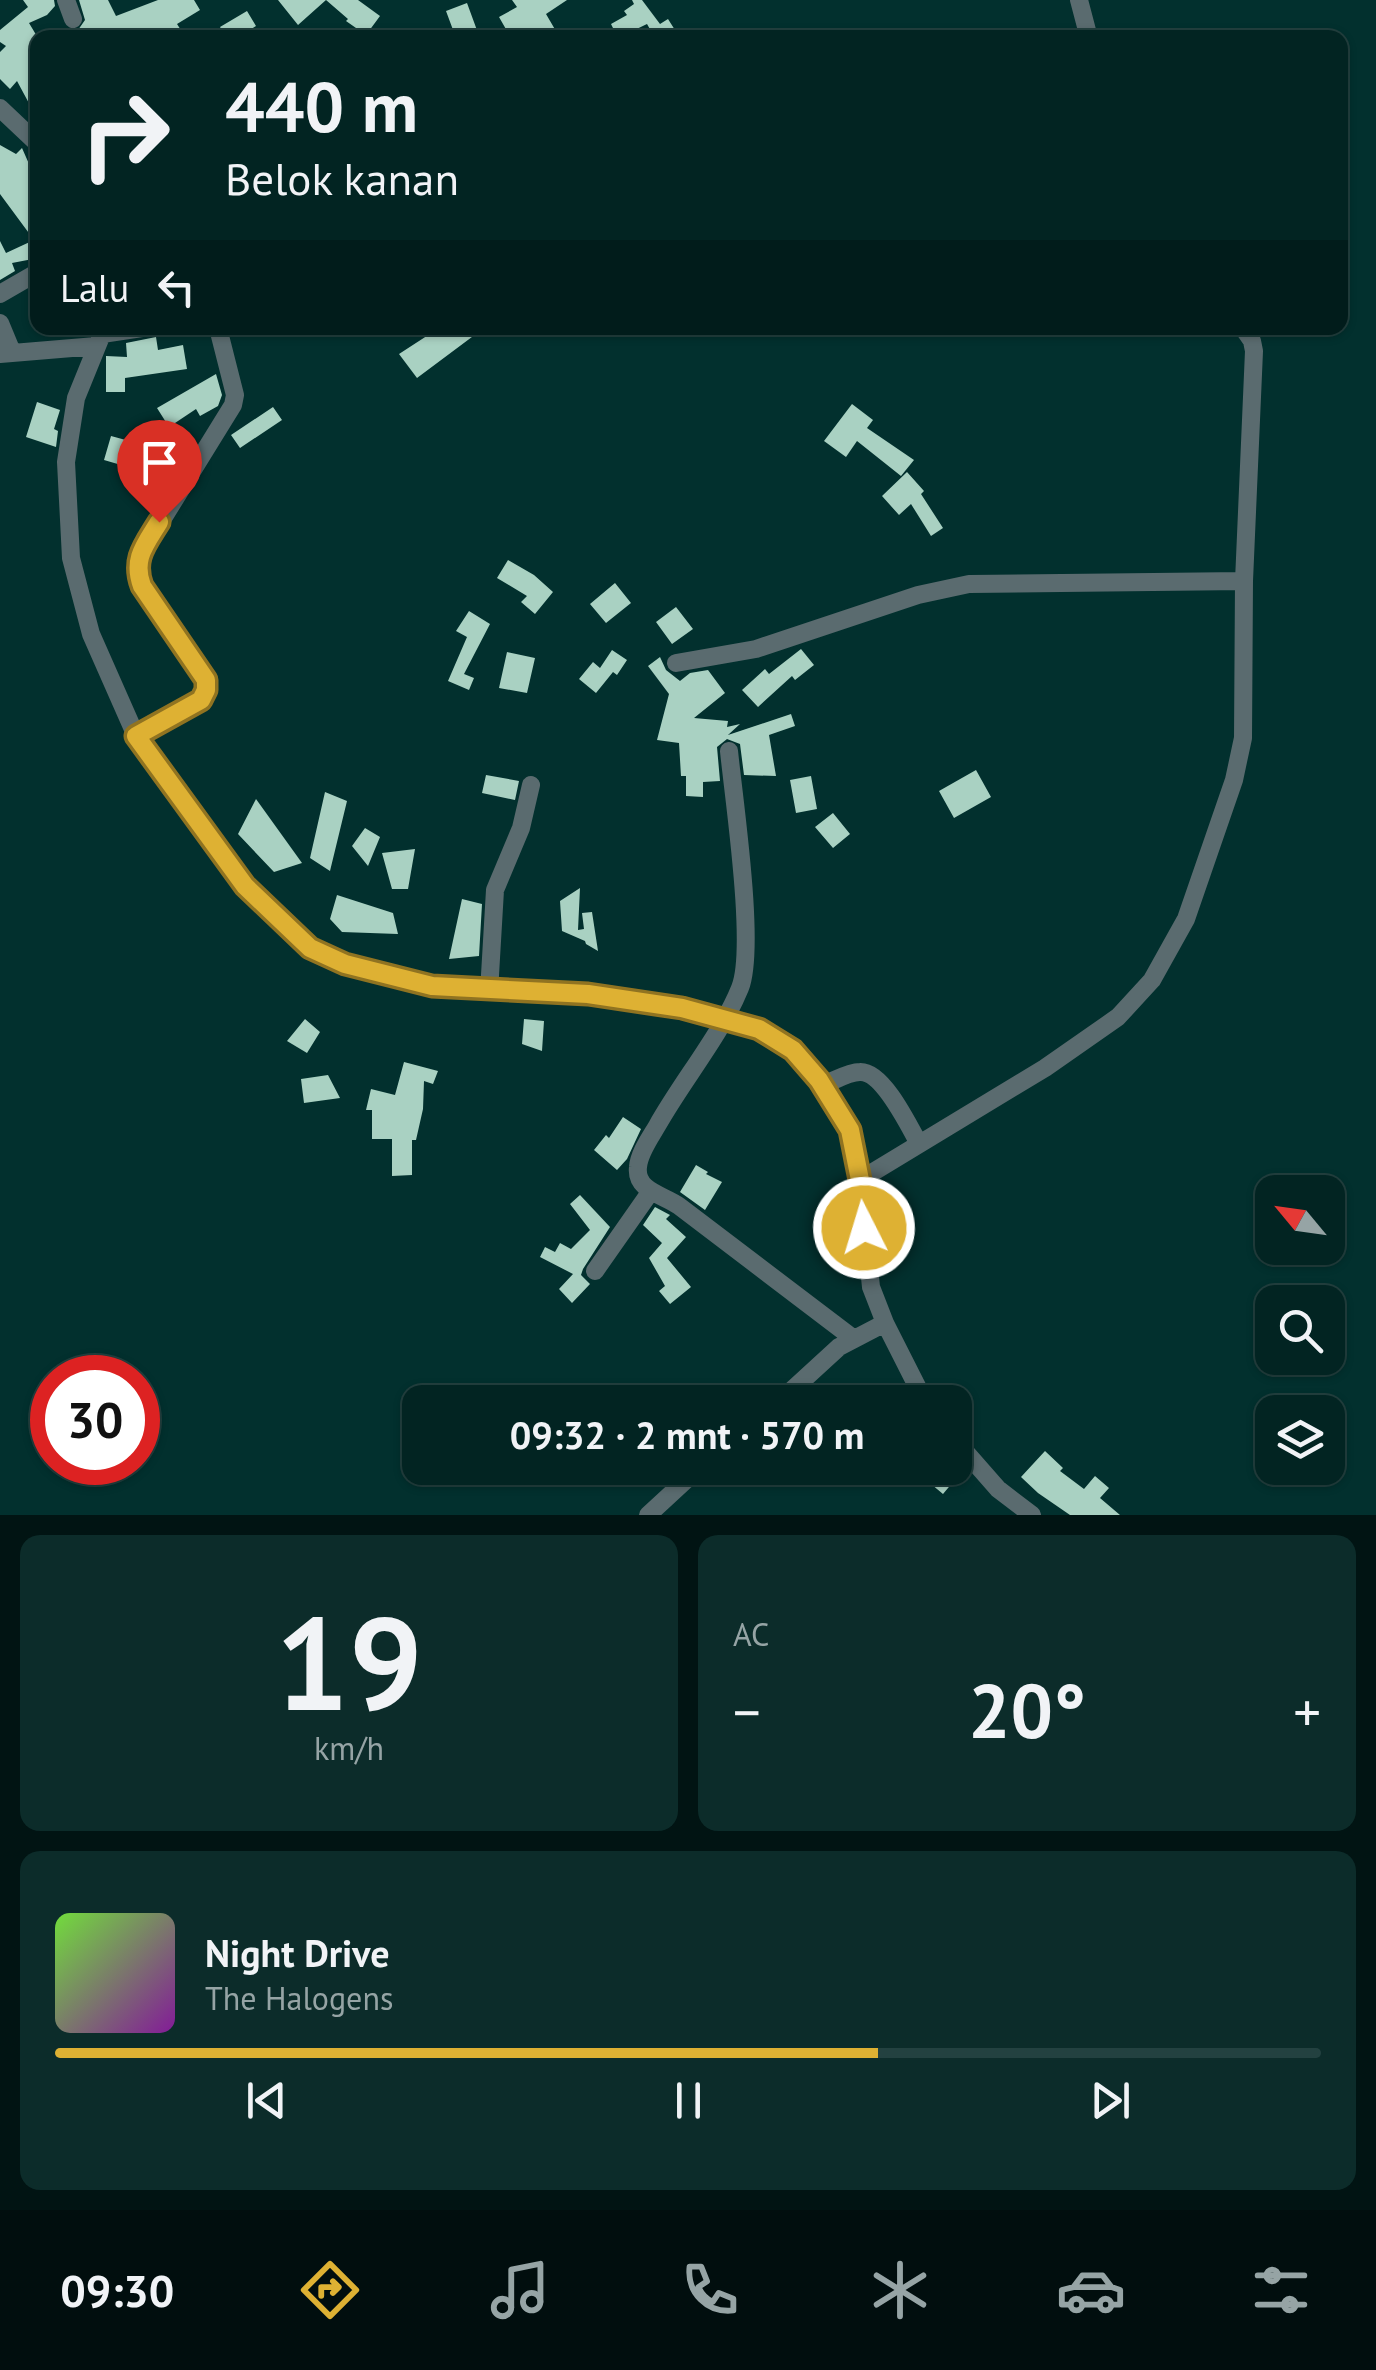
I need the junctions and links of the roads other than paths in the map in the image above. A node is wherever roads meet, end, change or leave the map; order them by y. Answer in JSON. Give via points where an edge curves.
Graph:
{"nodes":[{"id":1,"x":66,"y":0,"type":"edge"},
{"id":2,"x":1079,"y":0,"type":"edge"},
{"id":3,"x":73,"y":19,"type":"dead end"},
{"id":4,"x":1087,"y":30,"type":"edge"},
{"id":5,"x":0,"y":108,"type":"edge"},
{"id":6,"x":30,"y":136,"type":"edge"},
{"id":7,"x":30,"y":277,"type":"edge"},
{"id":8,"x":0,"y":294,"type":"edge"},
{"id":9,"x":0,"y":323,"type":"edge"},
{"id":10,"x":220,"y":335,"type":"edge"},
{"id":11,"x":1248,"y":335,"type":"edge"},
{"id":12,"x":100,"y":336,"type":"edge"},
{"id":13,"x":6,"y":353,"type":"edge"},
{"id":14,"x":1244,"y":582,"type":"junction"},
{"id":15,"x":676,"y":664,"type":"dead end"},
{"id":16,"x":136,"y":736,"type":"junction"},
{"id":17,"x":729,"y":751,"type":"dead end"},
{"id":18,"x":531,"y":786,"type":"dead end"},
{"id":19,"x":488,"y":992,"type":"junction"},
{"id":20,"x":724,"y":1018,"type":"junction"},
{"id":21,"x":823,"y":1085,"type":"junction"},
{"id":22,"x":919,"y":1144,"type":"junction"},
{"id":23,"x":860,"y":1180,"type":"junction"},
{"id":24,"x":651,"y":1191,"type":"junction"},
{"id":25,"x":595,"y":1271,"type":"dead end"},
{"id":26,"x":885,"y":1323,"type":"junction"},
{"id":27,"x":854,"y":1339,"type":"junction"},
{"id":28,"x":796,"y":1385,"type":"edge"},
{"id":29,"x":916,"y":1385,"type":"edge"},
{"id":30,"x":972,"y":1459,"type":"edge"},
{"id":31,"x":681,"y":1485,"type":"edge"},
{"id":32,"x":648,"y":1515,"type":"edge"},
{"id":33,"x":1032,"y":1515,"type":"edge"}],
"edges":[{"from":1,"to":3,"type":"street"},
{"from":2,"to":4,"type":"street"},
{"from":5,"to":6,"type":"street"},
{"from":7,"to":8,"type":"street"},
{"from":9,"to":13,"type":"street"},
{"from":10,"to":16,"type":"street","via":[[233,404],[136,562],[142,586],[206,680],[206,690],[201,700]]},
{"from":11,"to":14,"type":"street","via":[[1254,351]]},
{"from":12,"to":13,"type":"street"},
{"from":12,"to":16,"type":"street","via":[[76,398],[66,462],[70,558],[91,634]]},
{"from":14,"to":15,"type":"street","via":[[969,584],[756,649]]},
{"from":14,"to":22,"type":"street","via":[[1244,722],[1237,766],[1200,884],[1170,952],[1118,1017],[1088,1041]]},
{"from":16,"to":19,"type":"street","via":[[245,886],[310,948],[382,976]]},
{"from":17,"to":20,"type":"street","via":[[746,946],[744,974]]},
{"from":18,"to":19,"type":"street","via":[[494,890]]},
{"from":19,"to":20,"type":"street","via":[[588,994]]},
{"from":20,"to":21,"type":"street","via":[[793,1050]]},
{"from":20,"to":24,"type":"street","via":[[640,1158],[641,1184]]},
{"from":21,"to":22,"type":"street","via":[[857,1072],[871,1074]]},
{"from":21,"to":23,"type":"street","via":[[850,1130]]},
{"from":22,"to":23,"type":"street"},
{"from":23,"to":26,"type":"street","via":[[871,1287]]},
{"from":24,"to":25,"type":"street"},
{"from":24,"to":27,"type":"street"},
{"from":26,"to":27,"type":"street"},
{"from":26,"to":29,"type":"street"},
{"from":27,"to":28,"type":"street"},
{"from":30,"to":33,"type":"street"},
{"from":31,"to":32,"type":"street"}]}
